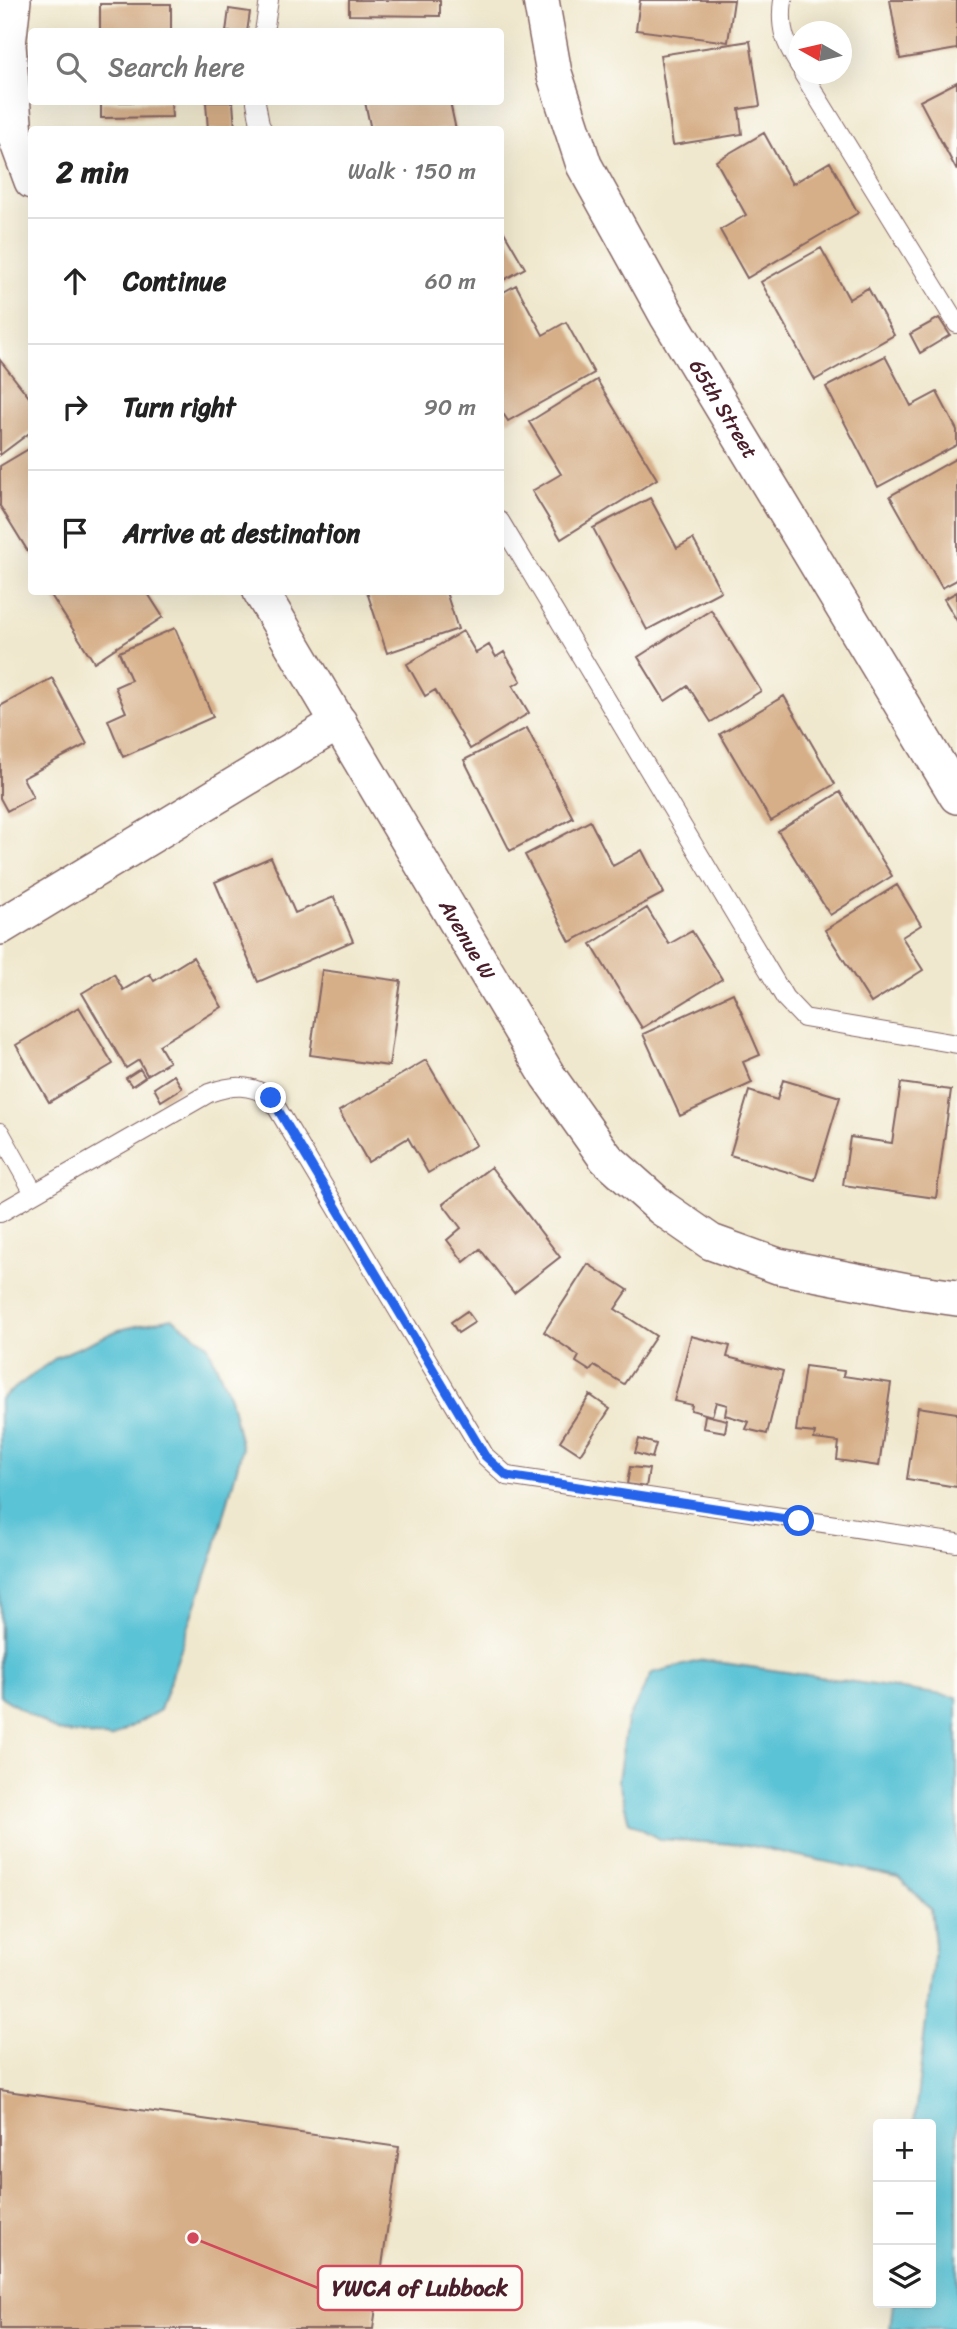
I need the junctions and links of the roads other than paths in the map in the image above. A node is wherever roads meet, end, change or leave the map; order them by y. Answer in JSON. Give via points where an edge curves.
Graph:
{"nodes":[{"id":1,"x":13,"y":0,"type":"edge"},
{"id":2,"x":269,"y":0,"type":"edge"},
{"id":3,"x":541,"y":0,"type":"edge"},
{"id":4,"x":783,"y":0,"type":"edge"},
{"id":5,"x":265,"y":28,"type":"edge"},
{"id":6,"x":789,"y":50,"type":"edge"},
{"id":7,"x":809,"y":84,"type":"edge"},
{"id":8,"x":257,"y":105,"type":"edge"},
{"id":9,"x":261,"y":126,"type":"edge"},
{"id":10,"x":28,"y":170,"type":"edge"},
{"id":11,"x":957,"y":324,"type":"edge"},
{"id":12,"x":504,"y":528,"type":"edge"},
{"id":13,"x":263,"y":595,"type":"edge"},
{"id":14,"x":339,"y":722,"type":"junction"},
{"id":15,"x":957,"y":796,"type":"edge"},
{"id":16,"x":0,"y":927,"type":"edge"},
{"id":17,"x":957,"y":1044,"type":"edge"},
{"id":18,"x":0,"y":1132,"type":"edge"},
{"id":19,"x":34,"y":1193,"type":"junction"},
{"id":20,"x":0,"y":1213,"type":"edge"},
{"id":21,"x":957,"y":1298,"type":"edge"},
{"id":22,"x":957,"y":1543,"type":"edge"}],
"edges":[{"from":1,"to":10,"type":"street","via":[[8,45],[15,135]]},
{"from":2,"to":5,"type":"lane"},
{"from":3,"to":15,"type":"street","name":"65th Street","via":[[554,73],[584,166],[668,317]]},
{"from":4,"to":6,"type":"lane","via":[[780,21]]},
{"from":7,"to":11,"type":"lane"},
{"from":8,"to":9,"type":"lane"},
{"from":12,"to":17,"type":"lane","via":[[785,998],[803,1018]]},
{"from":13,"to":14,"type":"street","name":"Avenue W"},
{"from":14,"to":16,"type":"street"},
{"from":14,"to":21,"type":"street","name":"Avenue W","via":[[548,1076],[606,1158],[662,1208],[711,1242],[778,1266]]},
{"from":18,"to":19,"type":"lane"},
{"from":19,"to":20,"type":"lane"},
{"from":19,"to":22,"type":"lane","via":[[209,1093],[228,1087],[256,1089],[271,1098],[485,1456],[507,1476]]}]}
